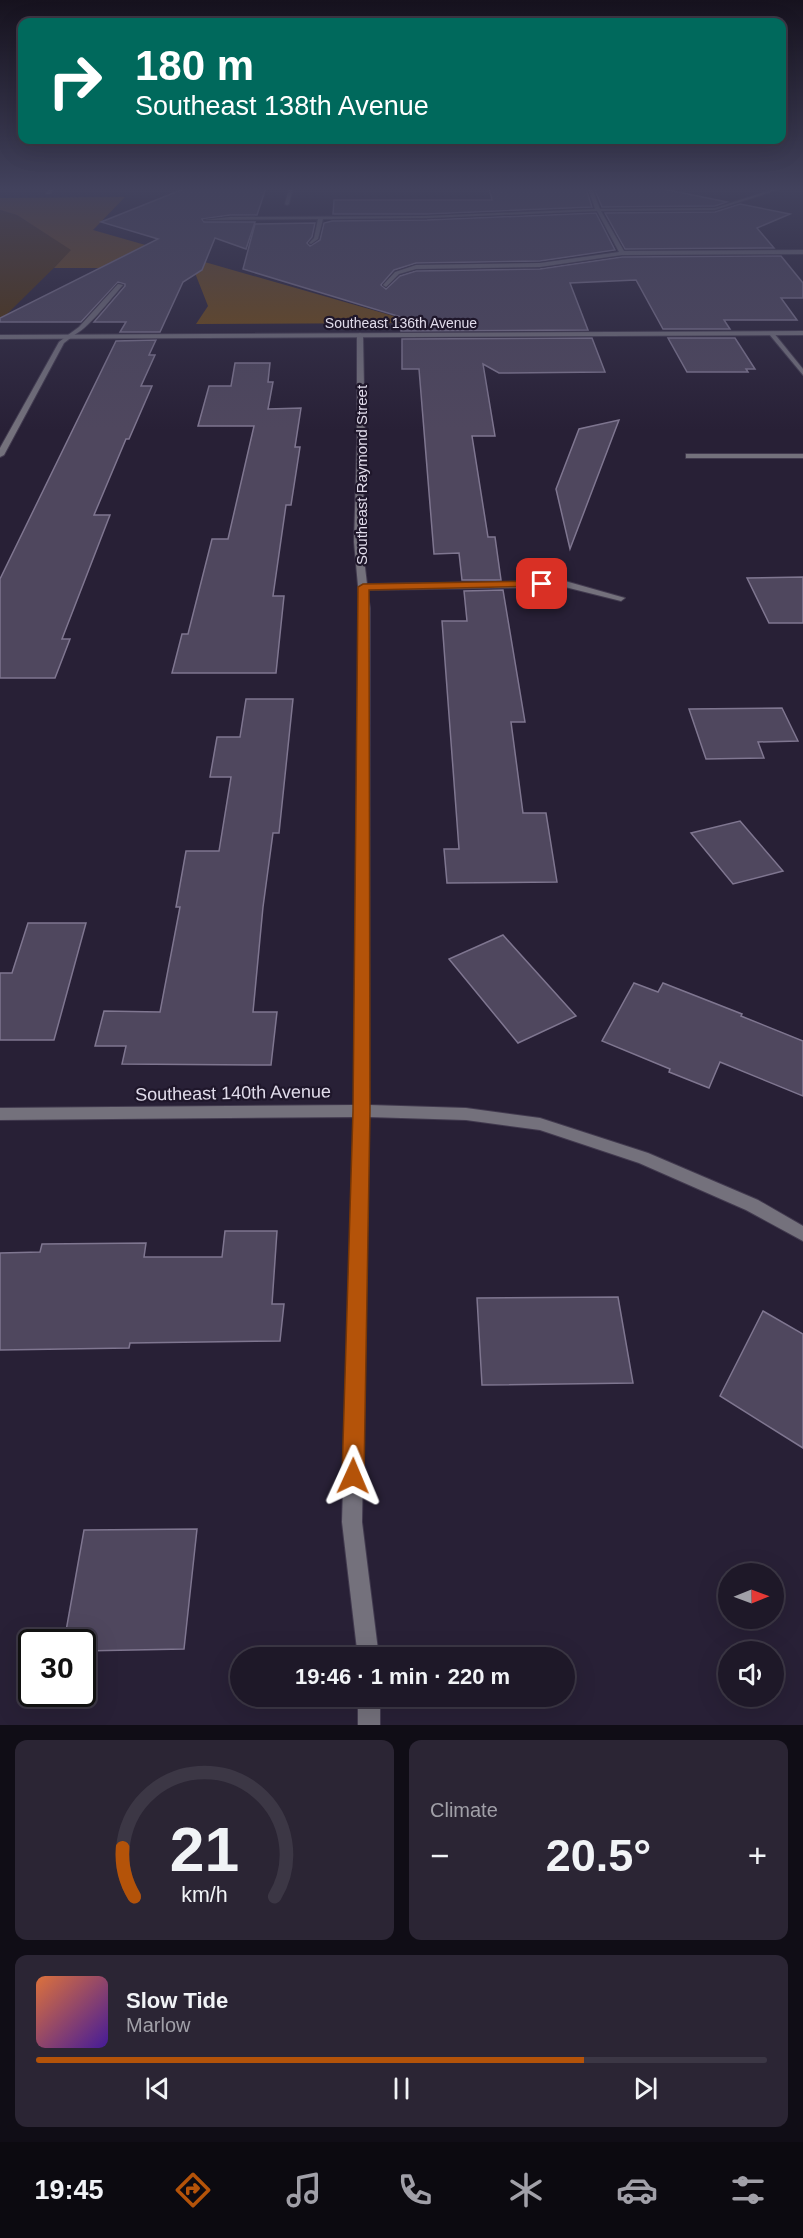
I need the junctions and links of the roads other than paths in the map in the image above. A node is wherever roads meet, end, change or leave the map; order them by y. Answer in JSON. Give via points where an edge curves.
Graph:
{"nodes":[{"id":1,"x":411,"y":268,"type":"edge"},
{"id":2,"x":120,"y":285,"type":"dead end"},
{"id":3,"x":386,"y":285,"type":"dead end"},
{"id":4,"x":771,"y":333,"type":"junction"},
{"id":5,"x":803,"y":333,"type":"edge"},
{"id":6,"x":360,"y":335,"type":"junction"},
{"id":7,"x":70,"y":336,"type":"junction"},
{"id":8,"x":0,"y":337,"type":"edge"},
{"id":9,"x":803,"y":373,"type":"edge"},
{"id":10,"x":0,"y":455,"type":"edge"},
{"id":11,"x":689,"y":456,"type":"dead end"},
{"id":12,"x":803,"y":456,"type":"edge"},
{"id":13,"x":363,"y":587,"type":"junction"},
{"id":14,"x":621,"y":598,"type":"dead end"},
{"id":15,"x":362,"y":1111,"type":"junction"},
{"id":16,"x":0,"y":1114,"type":"edge"},
{"id":17,"x":803,"y":1234,"type":"edge"},
{"id":18,"x":368,"y":1647,"type":"edge"},
{"id":19,"x":369,"y":1707,"type":"edge"},
{"id":20,"x":369,"y":1725,"type":"edge"}],
"edges":[{"from":1,"to":3,"type":"street","via":[[397,273]]},
{"from":2,"to":7,"type":"street"},
{"from":4,"to":5,"type":"street","name":"Southeast 136th Avenue"},
{"from":4,"to":6,"type":"street","name":"Southeast 136th Avenue"},
{"from":4,"to":9,"type":"street"},
{"from":6,"to":7,"type":"street","name":"Southeast 136th Avenue"},
{"from":6,"to":13,"type":"street","name":"Southeast Raymond Street","via":[[358,542]]},
{"from":7,"to":8,"type":"street","name":"Southeast 136th Avenue"},
{"from":7,"to":10,"type":"street","via":[[62,342]]},
{"from":11,"to":12,"type":"street"},
{"from":13,"to":14,"type":"street","via":[[565,584]]},
{"from":13,"to":15,"type":"street","name":"Southeast Raymond Street"},
{"from":15,"to":16,"type":"street","name":"Southeast 140th Avenue"},
{"from":15,"to":17,"type":"street","name":"Southeast 140th Avenue","via":[[466,1114],[540,1124],[643,1158],[752,1205]]},
{"from":15,"to":18,"type":"street","name":"Southeast Raymond Street","via":[[352,1522]]},
{"from":19,"to":20,"type":"street"}]}
